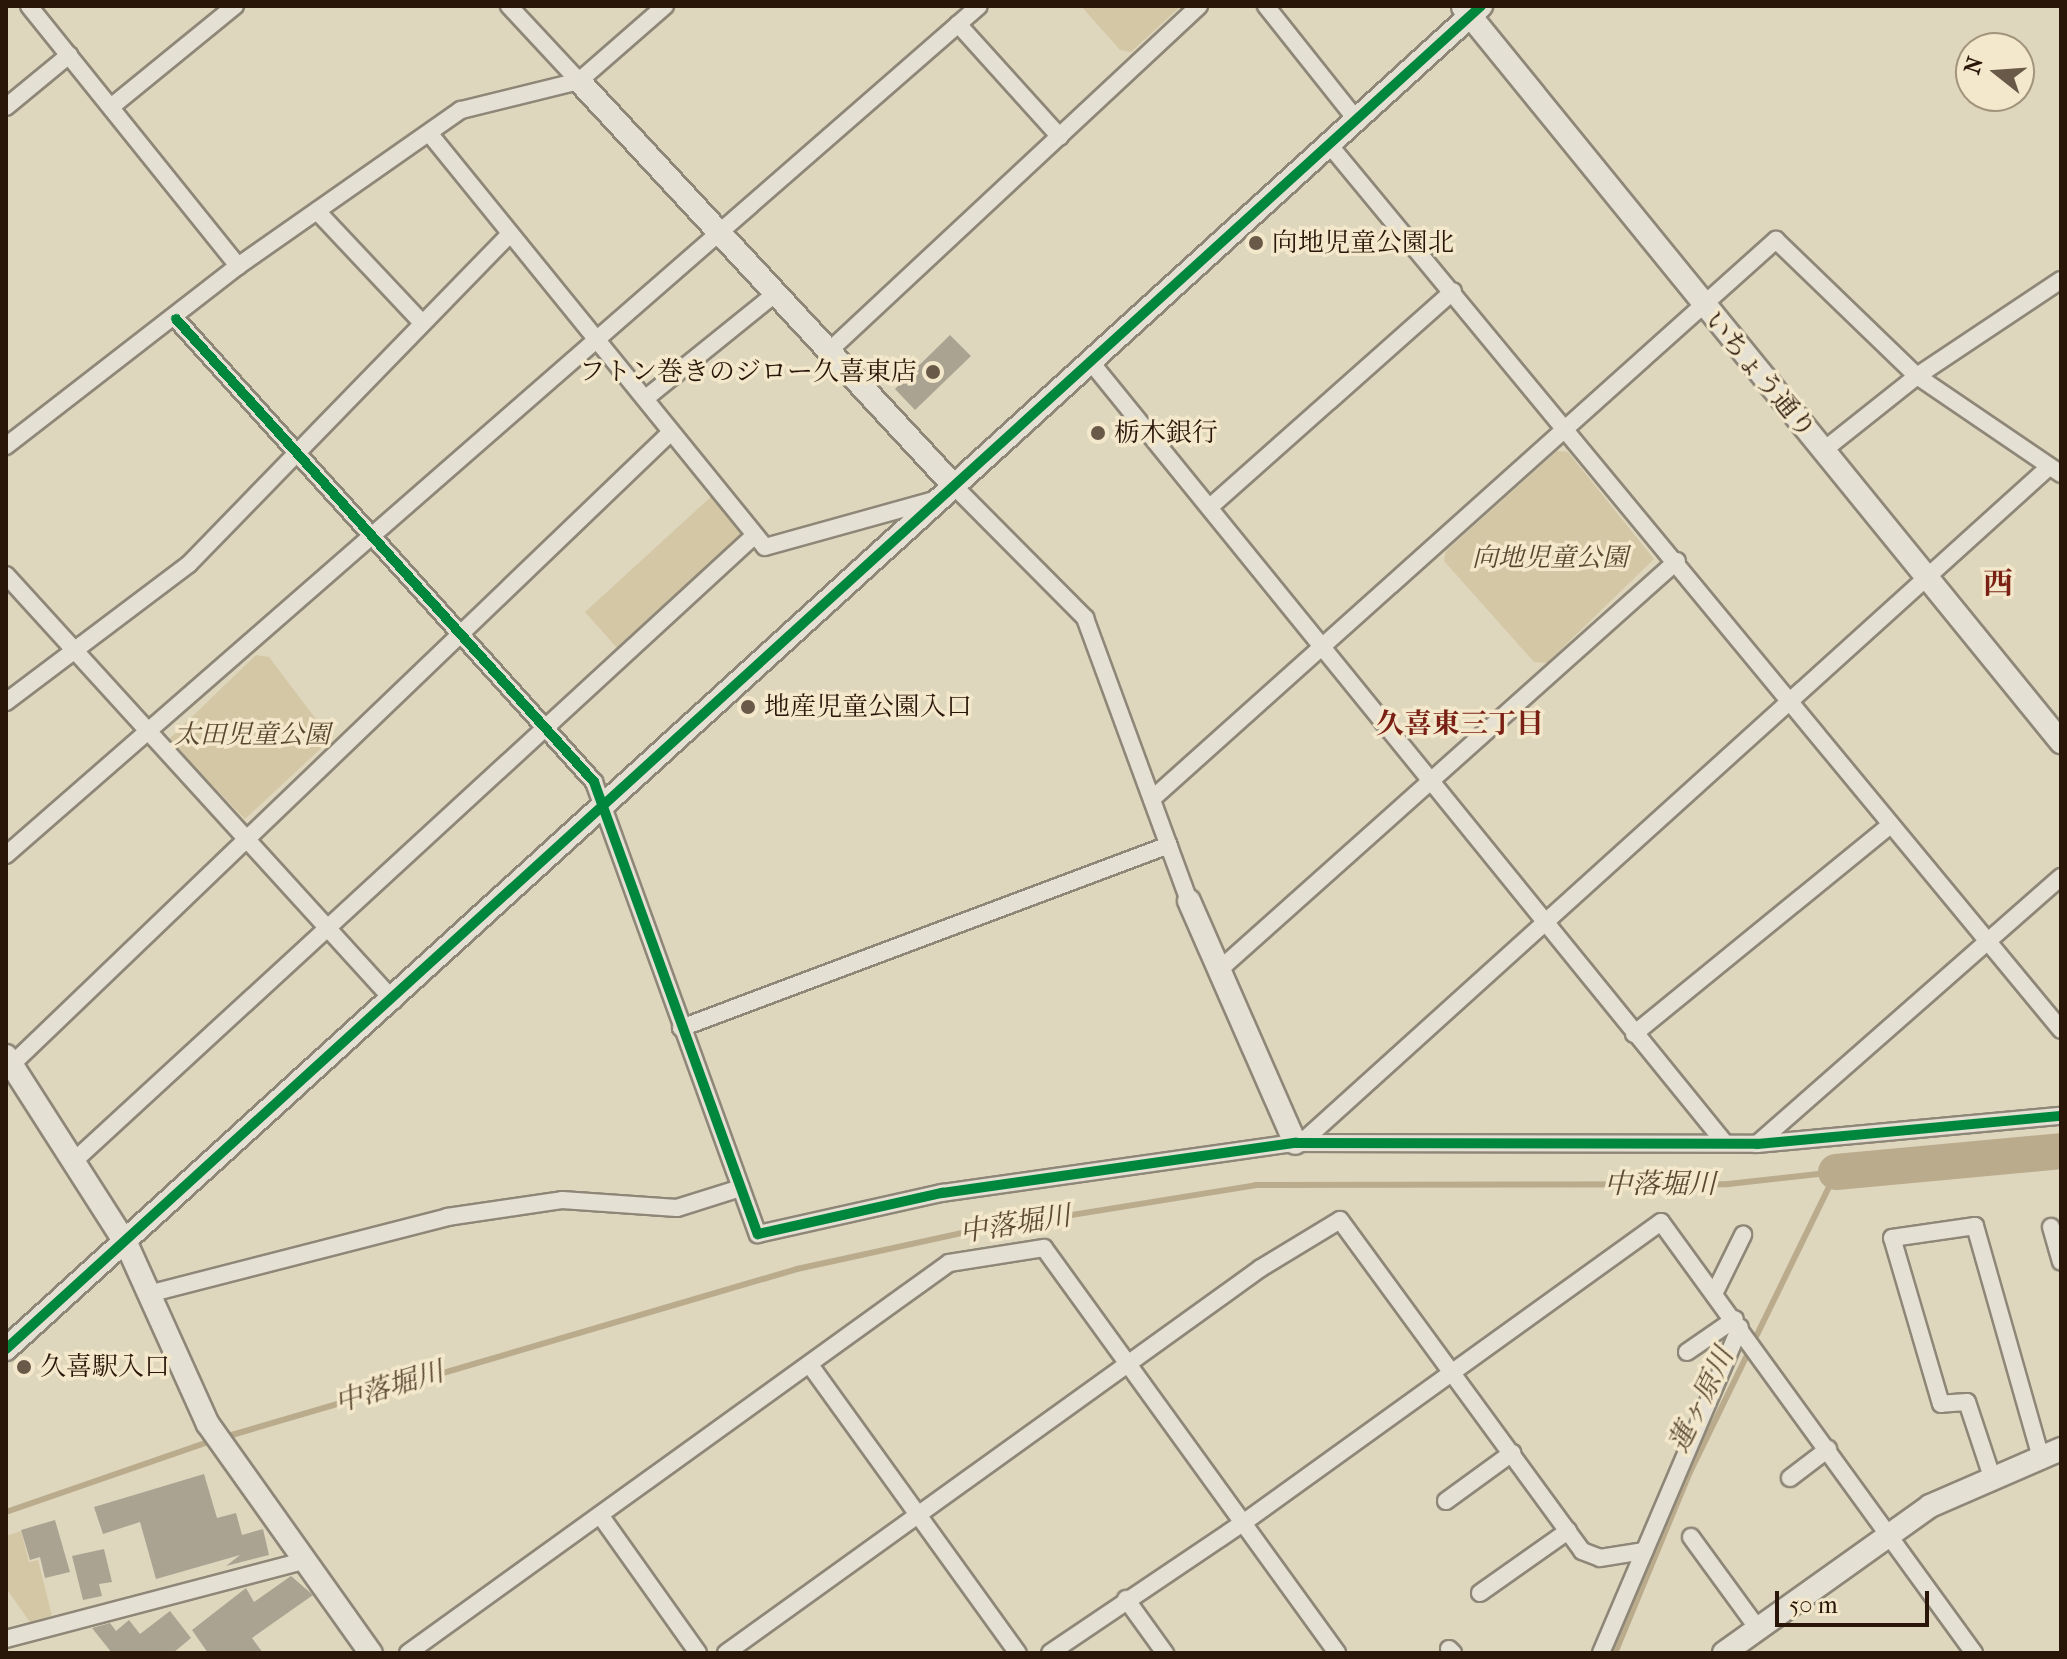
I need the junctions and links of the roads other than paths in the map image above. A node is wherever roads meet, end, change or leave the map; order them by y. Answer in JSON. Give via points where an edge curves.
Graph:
{"nodes":[{"id":1,"x":29,"y":6,"type":"edge"},
{"id":2,"x":235,"y":6,"type":"edge"},
{"id":3,"x":509,"y":6,"type":"edge"},
{"id":4,"x":665,"y":6,"type":"edge"},
{"id":5,"x":979,"y":6,"type":"edge"},
{"id":6,"x":1199,"y":6,"type":"edge"},
{"id":7,"x":1266,"y":6,"type":"edge"},
{"id":8,"x":1471,"y":9,"type":"edge"},
{"id":9,"x":958,"y":24,"type":"junction"},
{"id":10,"x":69,"y":55,"type":"junction"},
{"id":11,"x":579,"y":81,"type":"junction"},
{"id":12,"x":6,"y":107,"type":"edge"},
{"id":13,"x":111,"y":107,"type":"junction"},
{"id":14,"x":1356,"y":119,"type":"junction"},
{"id":15,"x":429,"y":133,"type":"junction"},
{"id":16,"x":1060,"y":137,"type":"junction"},
{"id":17,"x":1327,"y":142,"type":"junction"},
{"id":18,"x":317,"y":211,"type":"junction"},
{"id":19,"x":719,"y":231,"type":"junction"},
{"id":20,"x":510,"y":234,"type":"junction"},
{"id":21,"x":238,"y":266,"type":"junction"},
{"id":22,"x":2061,"y":280,"type":"edge"},
{"id":23,"x":1453,"y":291,"type":"junction"},
{"id":24,"x":776,"y":293,"type":"junction"},
{"id":25,"x":1703,"y":305,"type":"junction"},
{"id":26,"x":176,"y":319,"type":"junction"},
{"id":27,"x":422,"y":323,"type":"junction"},
{"id":28,"x":595,"y":340,"type":"junction"},
{"id":29,"x":829,"y":351,"type":"junction"},
{"id":30,"x":1090,"y":361,"type":"junction"},
{"id":31,"x":1917,"y":376,"type":"junction"},
{"id":32,"x":646,"y":398,"type":"junction"},
{"id":33,"x":1565,"y":427,"type":"junction"},
{"id":34,"x":669,"y":434,"type":"junction"},
{"id":35,"x":6,"y":446,"type":"edge"},
{"id":36,"x":1824,"y":450,"type":"junction"},
{"id":37,"x":295,"y":451,"type":"junction"},
{"id":38,"x":2055,"y":471,"type":"edge"},
{"id":39,"x":949,"y":492,"type":"junction"},
{"id":40,"x":1210,"y":507,"type":"junction"},
{"id":41,"x":755,"y":535,"type":"junction"},
{"id":42,"x":372,"y":537,"type":"junction"},
{"id":43,"x":1677,"y":561,"type":"junction"},
{"id":44,"x":6,"y":575,"type":"edge"},
{"id":45,"x":1925,"y":575,"type":"junction"},
{"id":46,"x":453,"y":634,"type":"junction"},
{"id":47,"x":1324,"y":646,"type":"junction"},
{"id":48,"x":73,"y":650,"type":"junction"},
{"id":49,"x":1787,"y":698,"type":"junction"},
{"id":50,"x":6,"y":702,"type":"edge"},
{"id":51,"x":542,"y":730,"type":"junction"},
{"id":52,"x":147,"y":732,"type":"junction"},
{"id":53,"x":2061,"y":742,"type":"edge"},
{"id":54,"x":1431,"y":783,"type":"junction"},
{"id":55,"x":1152,"y":799,"type":"junction"},
{"id":56,"x":604,"y":808,"type":"junction"},
{"id":57,"x":1890,"y":825,"type":"junction"},
{"id":58,"x":242,"y":839,"type":"junction"},
{"id":59,"x":1169,"y":845,"type":"junction"},
{"id":60,"x":6,"y":855,"type":"edge"},
{"id":61,"x":2061,"y":877,"type":"edge"},
{"id":62,"x":1189,"y":901,"type":"joint"},
{"id":63,"x":1543,"y":920,"type":"junction"},
{"id":64,"x":325,"y":929,"type":"junction"},
{"id":65,"x":1990,"y":941,"type":"junction"},
{"id":66,"x":1219,"y":970,"type":"junction"},
{"id":67,"x":394,"y":1001,"type":"junction"},
{"id":68,"x":681,"y":1028,"type":"junction"},
{"id":69,"x":2061,"y":1030,"type":"edge"},
{"id":70,"x":1634,"y":1034,"type":"junction"},
{"id":71,"x":8,"y":1064,"type":"edge"},
{"id":72,"x":2061,"y":1116,"type":"edge"},
{"id":73,"x":1724,"y":1142,"type":"junction"},
{"id":74,"x":1298,"y":1143,"type":"junction"},
{"id":75,"x":1757,"y":1144,"type":"junction"},
{"id":76,"x":74,"y":1161,"type":"junction"},
{"id":77,"x":741,"y":1188,"type":"junction"},
{"id":78,"x":2051,"y":1227,"type":"dead end"},
{"id":79,"x":1743,"y":1235,"type":"dead end"},
{"id":80,"x":127,"y":1245,"type":"junction"},
{"id":81,"x":2061,"y":1262,"type":"edge"},
{"id":82,"x":1715,"y":1292,"type":"junction"},
{"id":83,"x":152,"y":1293,"type":"junction"},
{"id":84,"x":1740,"y":1327,"type":"junction"},
{"id":85,"x":6,"y":1349,"type":"edge"},
{"id":86,"x":1687,"y":1352,"type":"dead end"},
{"id":87,"x":1128,"y":1362,"type":"junction"},
{"id":88,"x":810,"y":1365,"type":"junction"},
{"id":89,"x":1454,"y":1371,"type":"junction"},
{"id":90,"x":1828,"y":1449,"type":"junction"},
{"id":91,"x":1512,"y":1453,"type":"junction"},
{"id":92,"x":2051,"y":1453,"type":"edge"},
{"id":93,"x":1992,"y":1477,"type":"junction"},
{"id":94,"x":1790,"y":1478,"type":"dead end"},
{"id":95,"x":1446,"y":1501,"type":"dead end"},
{"id":96,"x":919,"y":1514,"type":"junction"},
{"id":97,"x":600,"y":1515,"type":"junction"},
{"id":98,"x":1243,"y":1523,"type":"junction"},
{"id":99,"x":1568,"y":1531,"type":"junction"},
{"id":100,"x":1889,"y":1533,"type":"junction"},
{"id":101,"x":1691,"y":1537,"type":"dead end"},
{"id":102,"x":1644,"y":1551,"type":"junction"},
{"id":103,"x":303,"y":1561,"type":"junction"},
{"id":104,"x":1480,"y":1593,"type":"dead end"},
{"id":105,"x":1126,"y":1599,"type":"junction"},
{"id":106,"x":1758,"y":1629,"type":"junction"},
{"id":107,"x":6,"y":1639,"type":"edge"},
{"id":108,"x":371,"y":1653,"type":"edge"},
{"id":109,"x":408,"y":1653,"type":"edge"},
{"id":110,"x":698,"y":1653,"type":"edge"},
{"id":111,"x":726,"y":1653,"type":"edge"},
{"id":112,"x":1018,"y":1653,"type":"edge"},
{"id":113,"x":1050,"y":1653,"type":"edge"},
{"id":114,"x":1165,"y":1653,"type":"edge"},
{"id":115,"x":1337,"y":1653,"type":"edge"},
{"id":116,"x":1601,"y":1653,"type":"edge"},
{"id":117,"x":1724,"y":1653,"type":"edge"},
{"id":118,"x":1974,"y":1653,"type":"edge"}],
"edges":[{"from":1,"to":10,"type":"street"},
{"from":2,"to":13,"type":"street"},
{"from":3,"to":11,"type":"street"},
{"from":4,"to":11,"type":"street"},
{"from":5,"to":9,"type":"street"},
{"from":6,"to":16,"type":"street"},
{"from":7,"to":14,"type":"street"},
{"from":8,"to":14,"type":"street"},
{"from":8,"to":25,"type":"street","name":"いちょう通り"},
{"from":9,"to":16,"type":"street"},
{"from":9,"to":19,"type":"street"},
{"from":10,"to":12,"type":"street"},
{"from":10,"to":13,"type":"street"},
{"from":11,"to":15,"type":"street","via":[[461,110]]},
{"from":11,"to":19,"type":"street"},
{"from":13,"to":21,"type":"street"},
{"from":14,"to":17,"type":"street"},
{"from":15,"to":18,"type":"street"},
{"from":15,"to":20,"type":"street"},
{"from":16,"to":29,"type":"street"},
{"from":17,"to":23,"type":"street"},
{"from":17,"to":30,"type":"street"},
{"from":18,"to":21,"type":"street"},
{"from":18,"to":27,"type":"street"},
{"from":19,"to":24,"type":"street"},
{"from":19,"to":28,"type":"street"},
{"from":20,"to":27,"type":"street"},
{"from":20,"to":28,"type":"street"},
{"from":21,"to":26,"type":"street"},
{"from":22,"to":31,"type":"street"},
{"from":23,"to":33,"type":"street"},
{"from":23,"to":40,"type":"street"},
{"from":24,"to":29,"type":"street"},
{"from":24,"to":32,"type":"street"},
{"from":25,"to":31,"type":"street","via":[[1776,240]]},
{"from":25,"to":33,"type":"street"},
{"from":25,"to":36,"type":"street","name":"いちょう通り"},
{"from":26,"to":35,"type":"street"},
{"from":26,"to":37,"type":"street"},
{"from":27,"to":37,"type":"street"},
{"from":28,"to":32,"type":"street"},
{"from":28,"to":42,"type":"street"},
{"from":29,"to":39,"type":"street"},
{"from":30,"to":39,"type":"street"},
{"from":30,"to":40,"type":"street"},
{"from":31,"to":36,"type":"street"},
{"from":31,"to":38,"type":"street"},
{"from":32,"to":34,"type":"street"},
{"from":33,"to":43,"type":"street"},
{"from":33,"to":47,"type":"street"},
{"from":34,"to":41,"type":"street"},
{"from":34,"to":46,"type":"street"},
{"from":36,"to":45,"type":"street","name":"いちょう通り"},
{"from":37,"to":42,"type":"street"},
{"from":37,"to":48,"type":"street","via":[[189,564]]},
{"from":38,"to":45,"type":"street"},
{"from":39,"to":41,"type":"street","via":[[765,547]]},
{"from":39,"to":55,"type":"street","via":[[1085,618]]},
{"from":39,"to":56,"type":"street"},
{"from":40,"to":47,"type":"street"},
{"from":41,"to":51,"type":"street"},
{"from":42,"to":46,"type":"street"},
{"from":42,"to":52,"type":"street"},
{"from":43,"to":49,"type":"street"},
{"from":43,"to":54,"type":"street"},
{"from":44,"to":48,"type":"street"},
{"from":45,"to":49,"type":"street"},
{"from":45,"to":53,"type":"street","name":"いちょう通り"},
{"from":46,"to":51,"type":"street"},
{"from":46,"to":58,"type":"street"},
{"from":47,"to":54,"type":"street"},
{"from":47,"to":55,"type":"street"},
{"from":48,"to":50,"type":"street"},
{"from":48,"to":52,"type":"street"},
{"from":49,"to":57,"type":"street"},
{"from":49,"to":63,"type":"street"},
{"from":51,"to":56,"type":"street","via":[[589,777]]},
{"from":51,"to":64,"type":"street"},
{"from":52,"to":58,"type":"street"},
{"from":52,"to":60,"type":"street"},
{"from":54,"to":63,"type":"street"},
{"from":54,"to":66,"type":"street"},
{"from":55,"to":59,"type":"street"},
{"from":56,"to":67,"type":"street"},
{"from":56,"to":68,"type":"street"},
{"from":57,"to":65,"type":"street"},
{"from":57,"to":70,"type":"street"},
{"from":58,"to":64,"type":"street"},
{"from":58,"to":71,"type":"street"},
{"from":59,"to":62,"type":"street"},
{"from":59,"to":68,"type":"street"},
{"from":61,"to":65,"type":"street"},
{"from":62,"to":66,"type":"street"},
{"from":63,"to":70,"type":"street"},
{"from":63,"to":74,"type":"street"},
{"from":64,"to":67,"type":"street"},
{"from":64,"to":76,"type":"street"},
{"from":65,"to":69,"type":"street"},
{"from":65,"to":75,"type":"street"},
{"from":66,"to":74,"type":"street"},
{"from":67,"to":80,"type":"street"},
{"from":68,"to":77,"type":"street"},
{"from":70,"to":73,"type":"street"},
{"from":71,"to":76,"type":"street"},
{"from":72,"to":75,"type":"street"},
{"from":73,"to":74,"type":"street"},
{"from":73,"to":75,"type":"street"},
{"from":74,"to":77,"type":"street","via":[[942,1193],[771,1234],[758,1234]]},
{"from":76,"to":80,"type":"street"},
{"from":77,"to":83,"type":"street","via":[[677,1208],[562,1200],[447,1217]]},
{"from":78,"to":81,"type":"street"},
{"from":79,"to":82,"type":"street"},
{"from":80,"to":83,"type":"street"},
{"from":80,"to":85,"type":"street"},
{"from":82,"to":84,"type":"street"},
{"from":82,"to":89,"type":"street","via":[[1661,1222]]},
{"from":83,"to":103,"type":"street","via":[[208,1424]]},
{"from":84,"to":86,"type":"street"},
{"from":84,"to":90,"type":"street"},
{"from":84,"to":102,"type":"street"},
{"from":87,"to":88,"type":"street","via":[[1044,1248],[949,1263]]},
{"from":87,"to":89,"type":"street","via":[[1340,1220]]},
{"from":87,"to":96,"type":"street"},
{"from":87,"to":98,"type":"street"},
{"from":88,"to":96,"type":"street"},
{"from":88,"to":97,"type":"street"},
{"from":89,"to":91,"type":"street"},
{"from":89,"to":98,"type":"street"},
{"from":90,"to":94,"type":"street"},
{"from":90,"to":100,"type":"street"},
{"from":91,"to":95,"type":"street"},
{"from":91,"to":99,"type":"street"},
{"from":92,"to":93,"type":"street"},
{"from":92,"to":93,"type":"street","via":[[1975,1226],[1892,1238],[1941,1404],[1967,1402]]},
{"from":93,"to":100,"type":"street"},
{"from":96,"to":111,"type":"street"},
{"from":96,"to":112,"type":"street"},
{"from":97,"to":109,"type":"street"},
{"from":97,"to":110,"type":"street"},
{"from":98,"to":105,"type":"street"},
{"from":98,"to":115,"type":"street"},
{"from":99,"to":102,"type":"street","via":[[1582,1551],[1600,1558]]},
{"from":99,"to":104,"type":"street"},
{"from":100,"to":106,"type":"street"},
{"from":100,"to":118,"type":"street"},
{"from":101,"to":106,"type":"street"},
{"from":102,"to":116,"type":"street"},
{"from":103,"to":107,"type":"street"},
{"from":103,"to":108,"type":"street"},
{"from":105,"to":113,"type":"street"},
{"from":105,"to":114,"type":"street"},
{"from":106,"to":117,"type":"street"}]}
